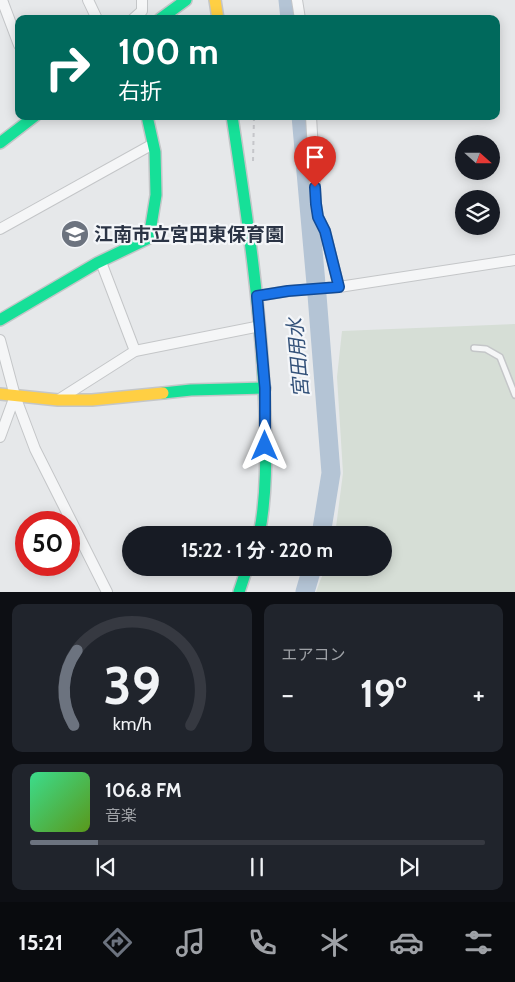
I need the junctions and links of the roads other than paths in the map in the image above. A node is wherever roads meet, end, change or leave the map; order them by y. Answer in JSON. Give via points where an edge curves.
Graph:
{"nodes":[{"id":1,"x":2,"y":0,"type":"edge"},
{"id":2,"x":88,"y":0,"type":"edge"},
{"id":3,"x":142,"y":0,"type":"edge"},
{"id":4,"x":186,"y":0,"type":"edge"},
{"id":5,"x":215,"y":0,"type":"edge"},
{"id":6,"x":298,"y":0,"type":"edge"},
{"id":7,"x":95,"y":15,"type":"edge"},
{"id":8,"x":137,"y":15,"type":"edge"},
{"id":9,"x":165,"y":15,"type":"edge"},
{"id":10,"x":217,"y":15,"type":"edge"},
{"id":11,"x":300,"y":15,"type":"edge"},
{"id":12,"x":15,"y":34,"type":"edge"},
{"id":13,"x":30,"y":120,"type":"edge"},
{"id":14,"x":148,"y":120,"type":"edge"},
{"id":15,"x":233,"y":120,"type":"edge"},
{"id":16,"x":311,"y":120,"type":"edge"},
{"id":17,"x":0,"y":143,"type":"edge"},
{"id":18,"x":153,"y":144,"type":"junction"},
{"id":19,"x":0,"y":230,"type":"edge"},
{"id":20,"x":515,"y":260,"type":"edge"},
{"id":21,"x":101,"y":262,"type":"junction"},
{"id":22,"x":339,"y":287,"type":"junction"},
{"id":23,"x":257,"y":296,"type":"junction"},
{"id":24,"x":0,"y":320,"type":"edge"},
{"id":25,"x":260,"y":326,"type":"junction"},
{"id":26,"x":0,"y":340,"type":"edge"},
{"id":27,"x":474,"y":348,"type":"dead end"},
{"id":28,"x":135,"y":351,"type":"junction"},
{"id":29,"x":265,"y":388,"type":"junction"},
{"id":30,"x":0,"y":394,"type":"edge"},
{"id":31,"x":515,"y":395,"type":"edge"},
{"id":32,"x":15,"y":396,"type":"junction"},
{"id":33,"x":58,"y":400,"type":"junction"},
{"id":34,"x":0,"y":437,"type":"edge"},
{"id":35,"x":261,"y":526,"type":"edge"},
{"id":36,"x":245,"y":576,"type":"edge"},
{"id":37,"x":107,"y":592,"type":"edge"},
{"id":38,"x":239,"y":592,"type":"edge"}],
"edges":[{"from":1,"to":12,"type":"street"},
{"from":2,"to":7,"type":"street"},
{"from":3,"to":8,"type":"street","via":[[142,11]]},
{"from":4,"to":9,"type":"street"},
{"from":5,"to":10,"type":"street"},
{"from":6,"to":11,"type":"street"},
{"from":13,"to":17,"type":"street"},
{"from":14,"to":18,"type":"street"},
{"from":15,"to":23,"type":"street"},
{"from":16,"to":22,"type":"street","via":[[318,217],[325,231]]},
{"from":18,"to":19,"type":"street"},
{"from":18,"to":21,"type":"street","via":[[156,195],[149,238]]},
{"from":20,"to":22,"type":"street"},
{"from":21,"to":24,"type":"street"},
{"from":21,"to":28,"type":"street"},
{"from":22,"to":23,"type":"street"},
{"from":23,"to":25,"type":"street"},
{"from":25,"to":28,"type":"street"},
{"from":25,"to":29,"type":"street"},
{"from":26,"to":32,"type":"street"},
{"from":27,"to":31,"type":"lane","via":[[486,349],[500,357]]},
{"from":28,"to":33,"type":"street"},
{"from":29,"to":33,"type":"street"},
{"from":29,"to":35,"type":"street","via":[[265,485]]},
{"from":30,"to":32,"type":"street"},
{"from":32,"to":33,"type":"street"},
{"from":32,"to":34,"type":"street"},
{"from":32,"to":37,"type":"street","via":[[35,449]]},
{"from":36,"to":38,"type":"street"}]}
